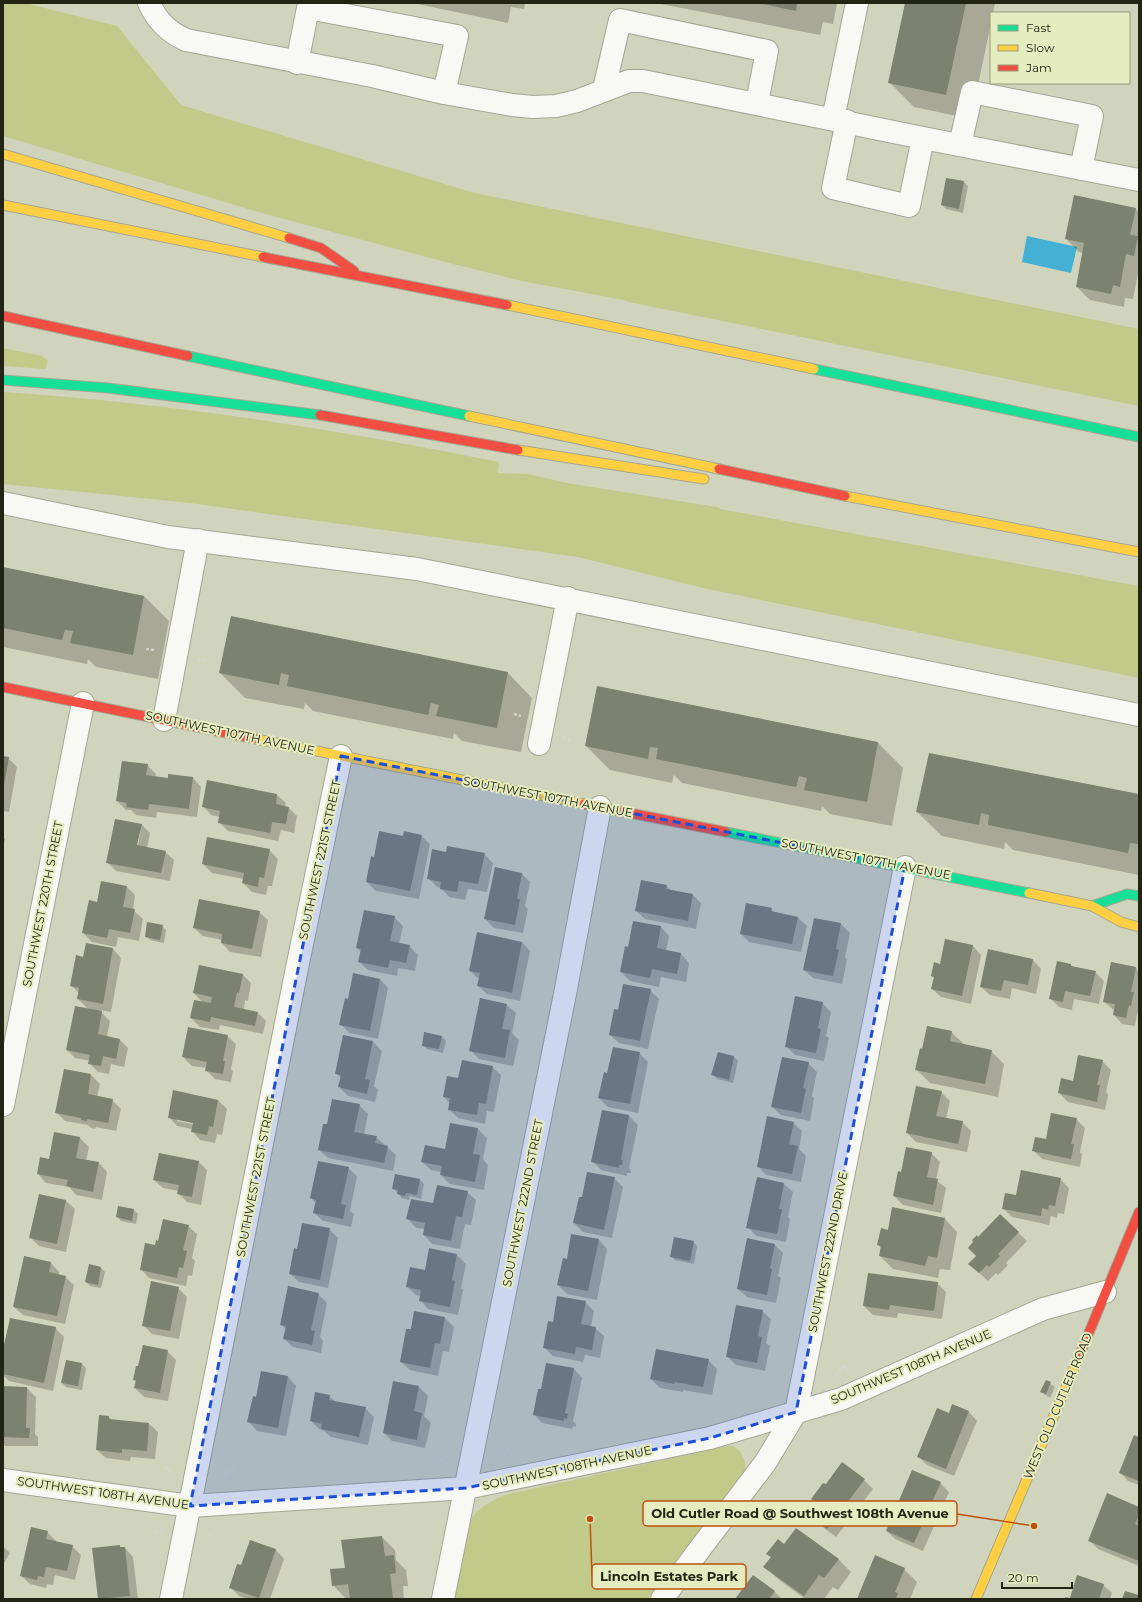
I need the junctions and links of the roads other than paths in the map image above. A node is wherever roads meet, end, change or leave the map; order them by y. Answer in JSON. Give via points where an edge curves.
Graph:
{"nodes":[{"id":1,"x":149,"y":3,"type":"edge"},
{"id":2,"x":857,"y":3,"type":"edge"},
{"id":3,"x":297,"y":63,"type":"junction"},
{"id":4,"x":604,"y":90,"type":"junction"},
{"id":5,"x":444,"y":93,"type":"junction"},
{"id":6,"x":757,"y":103,"type":"junction"},
{"id":7,"x":840,"y":120,"type":"junction"},
{"id":8,"x":923,"y":138,"type":"junction"},
{"id":9,"x":960,"y":145,"type":"junction"},
{"id":10,"x":3,"y":154,"type":"edge"},
{"id":11,"x":1081,"y":169,"type":"junction"},
{"id":12,"x":1139,"y":180,"type":"edge"},
{"id":13,"x":3,"y":205,"type":"edge"},
{"id":14,"x":362,"y":276,"type":"junction"},
{"id":15,"x":3,"y":316,"type":"edge"},
{"id":16,"x":3,"y":380,"type":"edge"},
{"id":17,"x":1139,"y":437,"type":"edge"},
{"id":18,"x":712,"y":480,"type":"dead end"},
{"id":19,"x":750,"y":485,"type":"dead end"},
{"id":20,"x":874,"y":502,"type":"junction"},
{"id":21,"x":3,"y":504,"type":"edge"},
{"id":22,"x":198,"y":540,"type":"junction"},
{"id":23,"x":1139,"y":552,"type":"edge"},
{"id":24,"x":568,"y":598,"type":"junction"},
{"id":25,"x":3,"y":687,"type":"edge"},
{"id":26,"x":83,"y":703,"type":"junction"},
{"id":27,"x":1139,"y":715,"type":"edge"},
{"id":28,"x":164,"y":720,"type":"junction"},
{"id":29,"x":539,"y":744,"type":"dead end"},
{"id":30,"x":341,"y":756,"type":"junction"},
{"id":31,"x":600,"y":807,"type":"junction"},
{"id":32,"x":905,"y":866,"type":"junction"},
{"id":33,"x":1139,"y":896,"type":"edge"},
{"id":34,"x":1092,"y":906,"type":"junction"},
{"id":35,"x":1139,"y":927,"type":"edge"},
{"id":36,"x":3,"y":1105,"type":"edge"},
{"id":37,"x":1139,"y":1212,"type":"edge"},
{"id":38,"x":1105,"y":1292,"type":"junction"},
{"id":39,"x":796,"y":1412,"type":"junction"},
{"id":40,"x":3,"y":1480,"type":"edge"},
{"id":41,"x":466,"y":1488,"type":"junction"},
{"id":42,"x":190,"y":1506,"type":"junction"},
{"id":43,"x":171,"y":1599,"type":"edge"},
{"id":44,"x":443,"y":1599,"type":"edge"},
{"id":45,"x":662,"y":1599,"type":"edge"},
{"id":46,"x":976,"y":1599,"type":"edge"}],
"edges":[{"from":1,"to":3,"type":"street","via":[[165,27],[186,40]]},
{"from":2,"to":7,"type":"street"},
{"from":3,"to":5,"type":"street","via":[[372,76]]},
{"from":3,"to":5,"type":"street","via":[[308,8],[457,36]]},
{"from":4,"to":5,"type":"street","via":[[577,101],[533,107]]},
{"from":4,"to":6,"type":"street","via":[[629,81],[642,80]]},
{"from":4,"to":6,"type":"street","via":[[620,20],[767,51]]},
{"from":6,"to":7,"type":"street"},
{"from":7,"to":8,"type":"street"},
{"from":7,"to":8,"type":"street","via":[[833,188],[909,206]]},
{"from":8,"to":9,"type":"street"},
{"from":9,"to":11,"type":"street"},
{"from":9,"to":11,"type":"street","via":[[972,92],[1084,114],[1092,116]]},
{"from":10,"to":14,"type":"main road","via":[[321,248]]},
{"from":11,"to":12,"type":"street"},
{"from":13,"to":14,"type":"main road"},
{"from":14,"to":17,"type":"main road"},
{"from":15,"to":20,"type":"main road"},
{"from":16,"to":18,"type":"main road","via":[[108,388],[332,417],[493,446]]},
{"from":19,"to":20,"type":"main road"},
{"from":20,"to":23,"type":"main road"},
{"from":21,"to":22,"type":"street","via":[[168,537]]},
{"from":22,"to":24,"type":"street","via":[[396,565]]},
{"from":22,"to":28,"type":"street"},
{"from":24,"to":27,"type":"street"},
{"from":24,"to":29,"type":"street"},
{"from":25,"to":26,"type":"main road","name":"SOUTHWEST 107TH AVENUE"},
{"from":26,"to":28,"type":"main road","name":"SOUTHWEST 107TH AVENUE"},
{"from":26,"to":36,"type":"street","name":"SOUTHWEST 220TH STREET"},
{"from":28,"to":30,"type":"main road","name":"SOUTHWEST 107TH AVENUE"},
{"from":30,"to":31,"type":"main road","name":"SOUTHWEST 107TH AVENUE"},
{"from":30,"to":42,"type":"street","name":"SOUTHWEST 221ST STREET"},
{"from":31,"to":32,"type":"main road","name":"SOUTHWEST 107TH AVENUE"},
{"from":31,"to":41,"type":"street","name":"SOUTHWEST 222ND STREET"},
{"from":32,"to":34,"type":"main road","name":"SOUTHWEST 107TH AVENUE"},
{"from":32,"to":39,"type":"street","name":"SOUTHWEST 222ND DRIVE"},
{"from":33,"to":34,"type":"main road","via":[[1127,894]]},
{"from":34,"to":35,"type":"main road","via":[[1121,922]]},
{"from":37,"to":38,"type":"main road","name":"WEST OLD CUTLER ROAD"},
{"from":38,"to":39,"type":"street","name":"SOUTHWEST 108TH AVENUE","via":[[1044,1309],[841,1399]]},
{"from":38,"to":46,"type":"main road","name":"WEST OLD CUTLER ROAD"},
{"from":39,"to":41,"type":"street","name":"SOUTHWEST 108TH AVENUE","via":[[710,1438]]},
{"from":39,"to":45,"type":"street","name":"SOUTHWEST 222ND DRIVE","via":[[765,1463]]},
{"from":40,"to":42,"type":"street","name":"SOUTHWEST 108TH AVENUE"},
{"from":41,"to":42,"type":"street","name":"SOUTHWEST 108TH AVENUE"},
{"from":41,"to":44,"type":"street","name":"SOUTHWEST 222ND STREET"},
{"from":42,"to":43,"type":"street","name":"SOUTHWEST 221ST STREET"}]}
